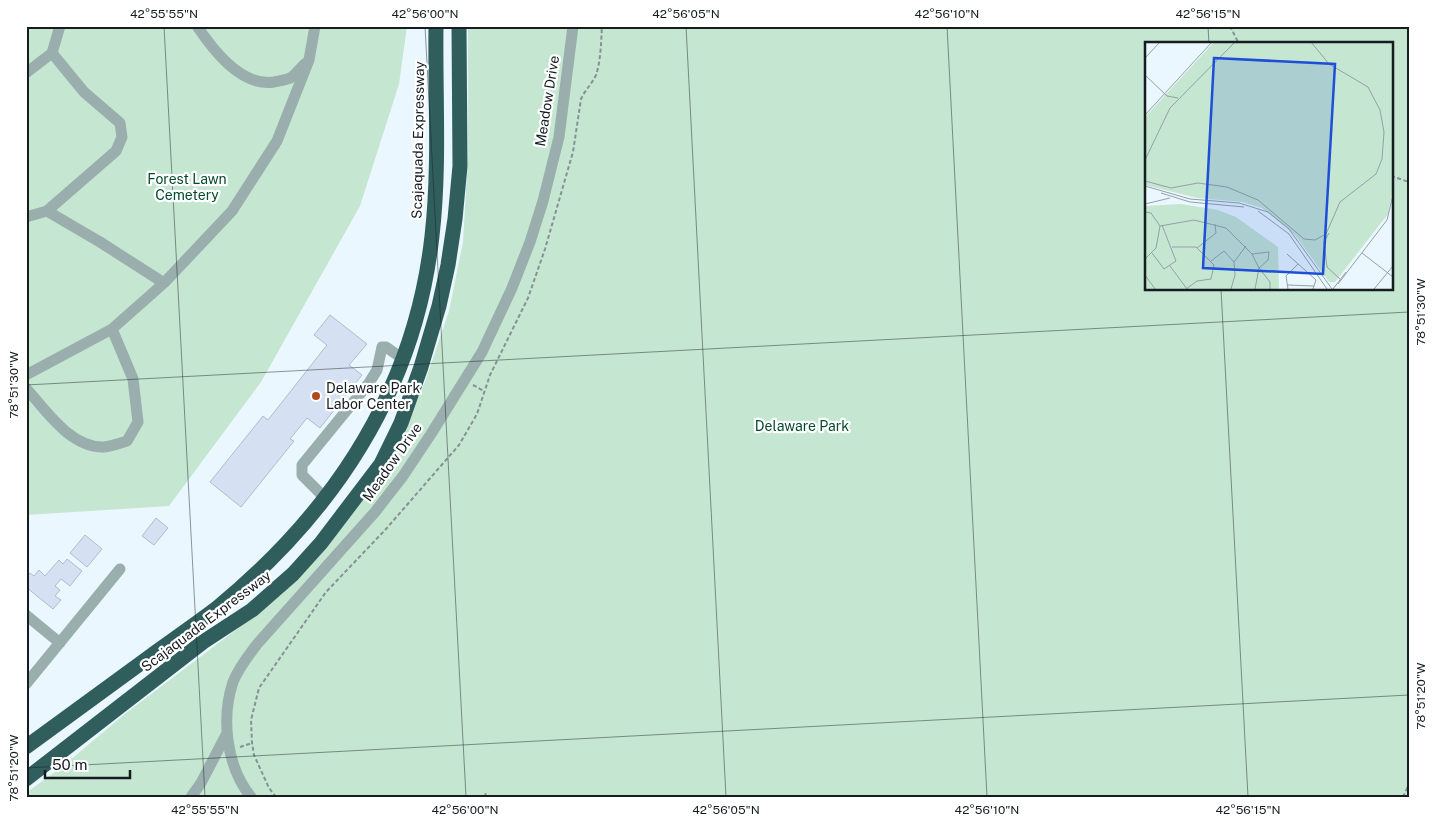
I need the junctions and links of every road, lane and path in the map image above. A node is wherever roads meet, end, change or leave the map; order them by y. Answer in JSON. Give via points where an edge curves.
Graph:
{"nodes":[{"id":1,"x":60,"y":26,"type":"edge"},
{"id":2,"x":197,"y":26,"type":"edge"},
{"id":3,"x":315,"y":26,"type":"edge"},
{"id":4,"x":436,"y":26,"type":"edge"},
{"id":5,"x":459,"y":26,"type":"edge"},
{"id":6,"x":573,"y":26,"type":"edge"},
{"id":7,"x":1230,"y":26,"type":"edge"},
{"id":8,"x":1238,"y":42,"type":"edge"},
{"id":9,"x":52,"y":54,"type":"junction"},
{"id":10,"x":309,"y":60,"type":"junction"},
{"id":11,"x":26,"y":73,"type":"edge"},
{"id":12,"x":1392,"y":176,"type":"edge"},
{"id":13,"x":1409,"y":182,"type":"edge"},
{"id":14,"x":47,"y":211,"type":"junction"},
{"id":15,"x":26,"y":217,"type":"edge"},
{"id":16,"x":164,"y":284,"type":"junction"},
{"id":17,"x":112,"y":329,"type":"junction"},
{"id":18,"x":403,"y":359,"type":"junction"},
{"id":19,"x":26,"y":375,"type":"edge"},
{"id":20,"x":26,"y":388,"type":"edge"},
{"id":21,"x":326,"y":498,"type":"junction"},
{"id":22,"x":120,"y":569,"type":"dead end"},
{"id":23,"x":26,"y":615,"type":"edge"},
{"id":24,"x":60,"y":643,"type":"junction"},
{"id":25,"x":26,"y":684,"type":"edge"},
{"id":26,"x":227,"y":734,"type":"junction"},
{"id":27,"x":26,"y":748,"type":"edge"},
{"id":28,"x":26,"y":779,"type":"edge"},
{"id":29,"x":1409,"y":784,"type":"edge"},
{"id":30,"x":486,"y":792,"type":"dead end"},
{"id":31,"x":191,"y":797,"type":"edge"},
{"id":32,"x":251,"y":797,"type":"edge"},
{"id":33,"x":486,"y":797,"type":"edge"},
{"id":34,"x":1403,"y":797,"type":"edge"}],
"edges":[{"from":1,"to":9,"type":"street"},
{"from":2,"to":10,"type":"street","via":[[222,57],[250,80],[269,83],[291,77]]},
{"from":3,"to":10,"type":"street"},
{"from":4,"to":18,"type":"highway","name":"Scajaquada Expressway","via":[[436,190],[432,236],[426,279]]},
{"from":5,"to":28,"type":"highway","name":"Scajaquada Expressway","via":[[460,166],[448,265],[421,367],[401,423],[381,464],[294,574],[252,610],[203,642]]},
{"from":6,"to":26,"type":"street","name":"Meadow Drive","via":[[559,136],[543,201],[512,288],[482,352],[403,476],[242,663],[228,701]]},
{"from":7,"to":8,"type":"path"},
{"from":9,"to":11,"type":"street"},
{"from":9,"to":14,"type":"street","via":[[84,92],[120,123],[122,137],[116,152]]},
{"from":10,"to":16,"type":"street","via":[[277,141],[232,210]]},
{"from":12,"to":13,"type":"path"},
{"from":14,"to":15,"type":"street"},
{"from":14,"to":16,"type":"street"},
{"from":16,"to":17,"type":"street"},
{"from":17,"to":19,"type":"street"},
{"from":17,"to":20,"type":"street","via":[[133,379],[138,422],[127,441],[104,447],[78,441],[55,422]]},
{"from":18,"to":21,"type":"highway","name":"Scajaquada Expressway","via":[[383,406]]},
{"from":18,"to":21,"type":"street","via":[[382,347],[377,370],[369,382],[302,465],[302,475]]},
{"from":21,"to":27,"type":"highway","name":"Scajaquada Expressway","via":[[288,542],[216,609]]},
{"from":22,"to":24,"type":"street"},
{"from":23,"to":24,"type":"street"},
{"from":24,"to":25,"type":"street"},
{"from":26,"to":31,"type":"street"},
{"from":26,"to":32,"type":"street","name":"Meadow Drive","via":[[238,774]]},
{"from":29,"to":34,"type":"path"},
{"from":30,"to":33,"type":"path"}]}
